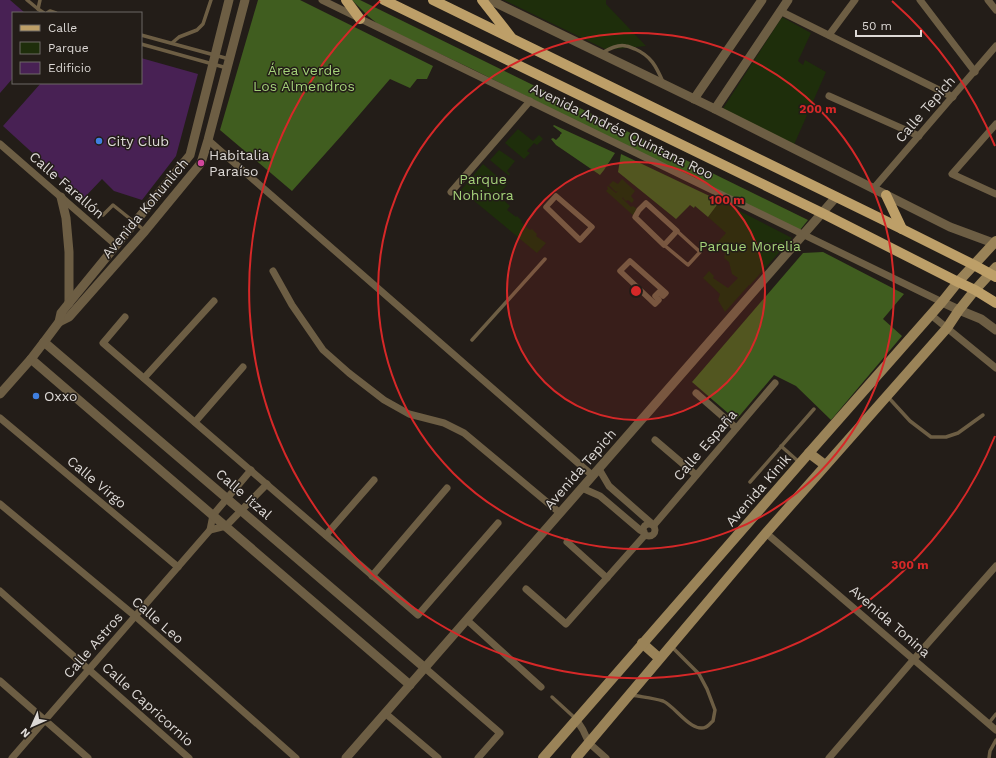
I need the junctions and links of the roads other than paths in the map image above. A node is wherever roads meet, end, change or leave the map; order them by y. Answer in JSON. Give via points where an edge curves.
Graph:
{"nodes":[{"id":1,"x":27,"y":0,"type":"edge"},
{"id":2,"x":40,"y":0,"type":"edge"},
{"id":3,"x":211,"y":0,"type":"edge"},
{"id":4,"x":229,"y":0,"type":"edge"},
{"id":5,"x":245,"y":0,"type":"edge"},
{"id":6,"x":322,"y":0,"type":"edge"},
{"id":7,"x":346,"y":0,"type":"edge"},
{"id":8,"x":384,"y":0,"type":"edge"},
{"id":9,"x":433,"y":0,"type":"edge"},
{"id":10,"x":482,"y":0,"type":"edge"},
{"id":11,"x":490,"y":0,"type":"edge"},
{"id":12,"x":762,"y":0,"type":"edge"},
{"id":13,"x":788,"y":0,"type":"edge"},
{"id":14,"x":855,"y":0,"type":"edge"},
{"id":15,"x":920,"y":0,"type":"edge"},
{"id":16,"x":988,"y":0,"type":"edge"},
{"id":17,"x":38,"y":9,"type":"junction"},
{"id":18,"x":996,"y":10,"type":"edge"},
{"id":19,"x":780,"y":11,"type":"junction"},
{"id":20,"x":44,"y":12,"type":"edge"},
{"id":21,"x":360,"y":19,"type":"junction"},
{"id":22,"x":142,"y":35,"type":"edge"},
{"id":23,"x":829,"y":35,"type":"junction"},
{"id":24,"x":512,"y":39,"type":"junction"},
{"id":25,"x":161,"y":41,"type":"junction"},
{"id":26,"x":142,"y":44,"type":"edge"},
{"id":27,"x":172,"y":44,"type":"junction"},
{"id":28,"x":996,"y":46,"type":"edge"},
{"id":29,"x":160,"y":50,"type":"junction"},
{"id":30,"x":600,"y":53,"type":"junction"},
{"id":31,"x":215,"y":55,"type":"junction"},
{"id":32,"x":230,"y":59,"type":"junction"},
{"id":33,"x":213,"y":65,"type":"junction"},
{"id":34,"x":227,"y":68,"type":"junction"},
{"id":35,"x":974,"y":72,"type":"junction"},
{"id":36,"x":664,"y":84,"type":"junction"},
{"id":37,"x":829,"y":96,"type":"dead end"},
{"id":38,"x":953,"y":97,"type":"junction"},
{"id":39,"x":694,"y":99,"type":"junction"},
{"id":40,"x":530,"y":102,"type":"junction"},
{"id":41,"x":715,"y":109,"type":"junction"},
{"id":42,"x":996,"y":124,"type":"edge"},
{"id":43,"x":919,"y":136,"type":"junction"},
{"id":44,"x":208,"y":140,"type":"junction"},
{"id":45,"x":0,"y":144,"type":"edge"},
{"id":46,"x":872,"y":189,"type":"junction"},
{"id":47,"x":451,"y":192,"type":"dead end"},
{"id":48,"x":996,"y":194,"type":"edge"},
{"id":49,"x":886,"y":195,"type":"junction"},
{"id":50,"x":61,"y":197,"type":"junction"},
{"id":51,"x":836,"y":198,"type":"junction"},
{"id":52,"x":94,"y":207,"type":"dead end"},
{"id":53,"x":822,"y":213,"type":"junction"},
{"id":54,"x":135,"y":223,"type":"junction"},
{"id":55,"x":902,"y":230,"type":"junction"},
{"id":56,"x":145,"y":231,"type":"junction"},
{"id":57,"x":677,"y":231,"type":"junction"},
{"id":58,"x":803,"y":235,"type":"junction"},
{"id":59,"x":580,"y":240,"type":"joint"},
{"id":60,"x":995,"y":243,"type":"edge"},
{"id":61,"x":664,"y":244,"type":"junction"},
{"id":62,"x":116,"y":245,"type":"junction"},
{"id":63,"x":545,"y":259,"type":"dead end"},
{"id":64,"x":974,"y":265,"type":"junction"},
{"id":65,"x":273,"y":271,"type":"dead end"},
{"id":66,"x":994,"y":273,"type":"edge"},
{"id":67,"x":958,"y":282,"type":"junction"},
{"id":68,"x":975,"y":290,"type":"junction"},
{"id":69,"x":659,"y":300,"type":"joint"},
{"id":70,"x":214,"y":301,"type":"dead end"},
{"id":71,"x":942,"y":302,"type":"junction"},
{"id":72,"x":996,"y":303,"type":"edge"},
{"id":73,"x":72,"y":306,"type":"junction"},
{"id":74,"x":959,"y":310,"type":"junction"},
{"id":75,"x":931,"y":315,"type":"junction"},
{"id":76,"x":124,"y":317,"type":"dead end"},
{"id":77,"x":947,"y":328,"type":"junction"},
{"id":78,"x":996,"y":330,"type":"edge"},
{"id":79,"x":472,"y":340,"type":"dead end"},
{"id":80,"x":44,"y":342,"type":"junction"},
{"id":81,"x":32,"y":358,"type":"junction"},
{"id":82,"x":243,"y":367,"type":"dead end"},
{"id":83,"x":996,"y":368,"type":"edge"},
{"id":84,"x":144,"y":378,"type":"junction"},
{"id":85,"x":775,"y":383,"type":"dead end"},
{"id":86,"x":696,"y":393,"type":"dead end"},
{"id":87,"x":0,"y":394,"type":"edge"},
{"id":88,"x":887,"y":396,"type":"junction"},
{"id":89,"x":814,"y":409,"type":"dead end"},
{"id":90,"x":982,"y":415,"type":"dead end"},
{"id":91,"x":0,"y":418,"type":"edge"},
{"id":92,"x":195,"y":422,"type":"junction"},
{"id":93,"x":736,"y":428,"type":"junction"},
{"id":94,"x":655,"y":440,"type":"dead end"},
{"id":95,"x":781,"y":446,"type":"junction"},
{"id":96,"x":809,"y":453,"type":"junction"},
{"id":97,"x":800,"y":463,"type":"junction"},
{"id":98,"x":825,"y":465,"type":"junction"},
{"id":99,"x":251,"y":470,"type":"junction"},
{"id":100,"x":596,"y":472,"type":"junction"},
{"id":101,"x":696,"y":476,"type":"junction"},
{"id":102,"x":374,"y":480,"type":"dead end"},
{"id":103,"x":750,"y":482,"type":"dead end"},
{"id":104,"x":267,"y":484,"type":"junction"},
{"id":105,"x":448,"y":488,"type":"dead end"},
{"id":106,"x":582,"y":488,"type":"junction"},
{"id":107,"x":227,"y":498,"type":"junction"},
{"id":108,"x":0,"y":504,"type":"edge"},
{"id":109,"x":241,"y":510,"type":"junction"},
{"id":110,"x":560,"y":513,"type":"junction"},
{"id":111,"x":213,"y":514,"type":"junction"},
{"id":112,"x":644,"y":516,"type":"junction"},
{"id":113,"x":498,"y":523,"type":"dead end"},
{"id":114,"x":652,"y":524,"type":"junction"},
{"id":115,"x":226,"y":526,"type":"junction"},
{"id":116,"x":635,"y":526,"type":"junction"},
{"id":117,"x":210,"y":530,"type":"junction"},
{"id":118,"x":644,"y":533,"type":"junction"},
{"id":119,"x":766,"y":533,"type":"junction"},
{"id":120,"x":326,"y":535,"type":"junction"},
{"id":121,"x":567,"y":542,"type":"dead end"},
{"id":122,"x":996,"y":566,"type":"edge"},
{"id":123,"x":178,"y":567,"type":"junction"},
{"id":124,"x":372,"y":576,"type":"junction"},
{"id":125,"x":607,"y":578,"type":"junction"},
{"id":126,"x":526,"y":589,"type":"dead end"},
{"id":127,"x":0,"y":591,"type":"edge"},
{"id":128,"x":135,"y":616,"type":"junction"},
{"id":129,"x":467,"y":620,"type":"junction"},
{"id":130,"x":642,"y":644,"type":"junction"},
{"id":131,"x":670,"y":645,"type":"junction"},
{"id":132,"x":659,"y":658,"type":"junction"},
{"id":133,"x":914,"y":659,"type":"junction"},
{"id":134,"x":425,"y":668,"type":"junction"},
{"id":135,"x":89,"y":669,"type":"junction"},
{"id":136,"x":0,"y":681,"type":"edge"},
{"id":137,"x":410,"y":685,"type":"junction"},
{"id":138,"x":541,"y":687,"type":"dead end"},
{"id":139,"x":629,"y":695,"type":"junction"},
{"id":140,"x":552,"y":697,"type":"dead end"},
{"id":141,"x":386,"y":713,"type":"junction"},
{"id":142,"x":996,"y":714,"type":"edge"},
{"id":143,"x":576,"y":719,"type":"junction"},
{"id":144,"x":45,"y":720,"type":"junction"},
{"id":145,"x":988,"y":724,"type":"junction"},
{"id":146,"x":996,"y":730,"type":"edge"},
{"id":147,"x":996,"y":740,"type":"edge"},
{"id":148,"x":589,"y":743,"type":"junction"},
{"id":149,"x":12,"y":758,"type":"edge"},
{"id":150,"x":88,"y":758,"type":"edge"},
{"id":151,"x":189,"y":758,"type":"edge"},
{"id":152,"x":296,"y":758,"type":"edge"},
{"id":153,"x":346,"y":758,"type":"edge"},
{"id":154,"x":438,"y":758,"type":"edge"},
{"id":155,"x":478,"y":758,"type":"edge"},
{"id":156,"x":543,"y":758,"type":"edge"},
{"id":157,"x":576,"y":758,"type":"edge"},
{"id":158,"x":606,"y":758,"type":"edge"},
{"id":159,"x":829,"y":758,"type":"edge"},
{"id":160,"x":989,"y":758,"type":"edge"}],
"edges":[{"from":1,"to":17,"type":"lane"},
{"from":2,"to":17,"type":"lane"},
{"from":3,"to":27,"type":"lane","via":[[197,30],[178,37]]},
{"from":4,"to":31,"type":"street","name":"Avenida Kohunlich"},
{"from":5,"to":32,"type":"street","name":"Avenida Kohunlich"},
{"from":6,"to":21,"type":"street","name":"Avenida Andrés Quintana Roo"},
{"from":7,"to":21,"type":"main road"},
{"from":8,"to":53,"type":"main road","name":"Avenida Andrés Quintana Roo"},
{"from":9,"to":24,"type":"main road"},
{"from":10,"to":24,"type":"main road"},
{"from":11,"to":30,"type":"street"},
{"from":12,"to":39,"type":"street"},
{"from":13,"to":19,"type":"street"},
{"from":14,"to":23,"type":"street"},
{"from":15,"to":35,"type":"street"},
{"from":16,"to":18,"type":"street"},
{"from":17,"to":20,"type":"lane"},
{"from":19,"to":23,"type":"street"},
{"from":19,"to":41,"type":"street"},
{"from":21,"to":40,"type":"street","name":"Avenida Andrés Quintana Roo"},
{"from":22,"to":25,"type":"lane"},
{"from":23,"to":38,"type":"street"},
{"from":24,"to":51,"type":"main road"},
{"from":25,"to":27,"type":"lane"},
{"from":25,"to":29,"type":"lane"},
{"from":26,"to":29,"type":"lane"},
{"from":27,"to":31,"type":"lane"},
{"from":28,"to":35,"type":"street","name":"Calle Tepich"},
{"from":29,"to":33,"type":"lane"},
{"from":30,"to":36,"type":"street"},
{"from":30,"to":36,"type":"lane","via":[[625,46],[643,52],[658,69]]},
{"from":31,"to":32,"type":"lane"},
{"from":31,"to":33,"type":"street","name":"Avenida Kohunlich"},
{"from":32,"to":34,"type":"street","name":"Avenida Kohunlich"},
{"from":33,"to":34,"type":"lane"},
{"from":33,"to":54,"type":"street","name":"Avenida Kohunlich","via":[[190,155]]},
{"from":34,"to":44,"type":"street","name":"Avenida Kohunlich"},
{"from":35,"to":38,"type":"street","name":"Calle Tepich"},
{"from":36,"to":39,"type":"street"},
{"from":37,"to":43,"type":"street"},
{"from":38,"to":43,"type":"street","name":"Calle Tepich"},
{"from":39,"to":41,"type":"street"},
{"from":40,"to":47,"type":"street"},
{"from":40,"to":58,"type":"street","name":"Avenida Andrés Quintana Roo"},
{"from":41,"to":46,"type":"street"},
{"from":42,"to":48,"type":"street","via":[[952,174]]},
{"from":43,"to":46,"type":"street","name":"Calle Tepich"},
{"from":44,"to":56,"type":"street","name":"Avenida Kohunlich","via":[[201,163]]},
{"from":44,"to":100,"type":"street"},
{"from":45,"to":50,"type":"street","name":"Calle Farallón"},
{"from":46,"to":49,"type":"street"},
{"from":49,"to":55,"type":"main road"},
{"from":49,"to":60,"type":"street","via":[[950,227]]},
{"from":50,"to":62,"type":"street","name":"Calle Farallón"},
{"from":50,"to":73,"type":"street","via":[[66,218]]},
{"from":51,"to":53,"type":"street","name":"Avenida Tepich"},
{"from":51,"to":55,"type":"main road"},
{"from":52,"to":54,"type":"lane","via":[[103,215],[113,205]]},
{"from":53,"to":58,"type":"street","name":"Avenida Tepich"},
{"from":53,"to":67,"type":"main road","name":"Avenida Andrés Quintana Roo"},
{"from":54,"to":56,"type":"lane"},
{"from":54,"to":62,"type":"street","name":"Avenida Kohunlich"},
{"from":55,"to":64,"type":"main road"},
{"from":56,"to":73,"type":"street","name":"Avenida Kohunlich"},
{"from":57,"to":61,"type":"lane"},
{"from":57,"to":61,"type":"lane","via":[[700,252],[688,265]]},
{"from":57,"to":61,"type":"street","via":[[646,203],[635,218]]},
{"from":58,"to":71,"type":"street","name":"Avenida Andrés Quintana Roo"},
{"from":58,"to":100,"type":"street","name":"Avenida Tepich"},
{"from":59,"to":59,"type":"street","via":[[546,207],[556,196],[592,227]]},
{"from":60,"to":64,"type":"main road","name":"Avenida Kinik"},
{"from":62,"to":73,"type":"street","name":"Avenida Kohunlich"},
{"from":63,"to":79,"type":"lane"},
{"from":64,"to":66,"type":"main road"},
{"from":64,"to":67,"type":"main road","name":"Avenida Kinik"},
{"from":65,"to":110,"type":"street","via":[[292,305],[323,350],[349,373],[384,400],[409,414],[444,423],[464,433]]},
{"from":66,"to":68,"type":"main road"},
{"from":67,"to":68,"type":"main road","name":"Avenida Andrés Quintana Roo"},
{"from":67,"to":71,"type":"main road","name":"Avenida Kinik"},
{"from":68,"to":72,"type":"main road","name":"Avenida Andrés Quintana Roo"},
{"from":68,"to":74,"type":"main road"},
{"from":69,"to":69,"type":"street","via":[[655,304],[620,271],[630,261],[666,293],[663,296],[659,292],[655,296]]},
{"from":70,"to":84,"type":"street"},
{"from":71,"to":74,"type":"street","name":"Avenida Andrés Quintana Roo"},
{"from":71,"to":75,"type":"main road","name":"Avenida Kinik"},
{"from":73,"to":80,"type":"street","name":"Avenida Kohunlich","via":[[69,317],[59,322]]},
{"from":74,"to":77,"type":"main road"},
{"from":74,"to":78,"type":"street","name":"Avenida Andrés Quintana Roo","via":[[981,319]]},
{"from":75,"to":77,"type":"street"},
{"from":75,"to":96,"type":"main road","name":"Avenida Kinik"},
{"from":76,"to":84,"type":"street","via":[[103,343]]},
{"from":77,"to":83,"type":"street"},
{"from":77,"to":88,"type":"main road"},
{"from":80,"to":81,"type":"street","name":"Avenida Kohunlich"},
{"from":80,"to":107,"type":"street","name":"Calle Itzal"},
{"from":81,"to":87,"type":"street","name":"Avenida Kohunlich"},
{"from":81,"to":111,"type":"street"},
{"from":82,"to":92,"type":"street"},
{"from":84,"to":92,"type":"street"},
{"from":85,"to":93,"type":"street","name":"Calle España"},
{"from":86,"to":93,"type":"street"},
{"from":88,"to":90,"type":"lane","via":[[910,421],[932,436],[946,437],[958,433]]},
{"from":88,"to":98,"type":"main road"},
{"from":89,"to":95,"type":"lane"},
{"from":91,"to":123,"type":"street","name":"Calle Virgo"},
{"from":92,"to":99,"type":"street"},
{"from":93,"to":101,"type":"street","name":"Calle España"},
{"from":94,"to":101,"type":"street"},
{"from":95,"to":97,"type":"lane"},
{"from":95,"to":103,"type":"lane"},
{"from":96,"to":97,"type":"main road","name":"Avenida Kinik"},
{"from":96,"to":98,"type":"main road"},
{"from":97,"to":130,"type":"main road","name":"Avenida Kinik"},
{"from":98,"to":119,"type":"main road"},
{"from":99,"to":104,"type":"street"},
{"from":99,"to":107,"type":"street"},
{"from":100,"to":106,"type":"street","name":"Avenida Tepich"},
{"from":100,"to":112,"type":"street"},
{"from":101,"to":114,"type":"street","name":"Calle España"},
{"from":102,"to":120,"type":"street"},
{"from":104,"to":109,"type":"street"},
{"from":104,"to":120,"type":"street"},
{"from":105,"to":124,"type":"street"},
{"from":106,"to":110,"type":"street","name":"Avenida Tepich"},
{"from":106,"to":116,"type":"street","via":[[600,496]]},
{"from":107,"to":109,"type":"street","name":"Calle Itzal"},
{"from":107,"to":111,"type":"street"},
{"from":108,"to":128,"type":"street","name":"Calle Leo"},
{"from":109,"to":115,"type":"street"},
{"from":109,"to":134,"type":"street","name":"Calle Itzal"},
{"from":110,"to":129,"type":"street","name":"Avenida Tepich"},
{"from":111,"to":115,"type":"street"},
{"from":111,"to":117,"type":"street"},
{"from":112,"to":114,"type":"street"},
{"from":112,"to":116,"type":"street"},
{"from":113,"to":124,"type":"street","via":[[418,615]]},
{"from":114,"to":118,"type":"street","name":"Calle España","via":[[656,529],[654,535]]},
{"from":115,"to":117,"type":"street"},
{"from":115,"to":137,"type":"street"},
{"from":116,"to":118,"type":"street"},
{"from":117,"to":123,"type":"street","name":"Calle Astros"},
{"from":118,"to":125,"type":"street","name":"Calle España"},
{"from":119,"to":131,"type":"main road"},
{"from":119,"to":133,"type":"street","name":"Avenida Tonina"},
{"from":120,"to":124,"type":"street"},
{"from":121,"to":125,"type":"street"},
{"from":122,"to":133,"type":"street"},
{"from":123,"to":128,"type":"street","name":"Calle Astros"},
{"from":125,"to":126,"type":"street","name":"Calle España","via":[[566,624]]},
{"from":127,"to":135,"type":"street","name":"Calle Capricornio"},
{"from":128,"to":135,"type":"street","name":"Calle Astros"},
{"from":128,"to":152,"type":"street","name":"Calle Leo"},
{"from":129,"to":134,"type":"street","name":"Avenida Tepich"},
{"from":129,"to":138,"type":"street"},
{"from":130,"to":132,"type":"main road"},
{"from":130,"to":143,"type":"main road","name":"Avenida Kinik"},
{"from":131,"to":132,"type":"main road"},
{"from":131,"to":139,"type":"lane","via":[[699,674],[715,710],[714,720],[706,727],[698,728],[664,702]]},
{"from":132,"to":139,"type":"main road"},
{"from":133,"to":145,"type":"street","name":"Avenida Tonina"},
{"from":133,"to":159,"type":"street"},
{"from":134,"to":137,"type":"street","name":"Avenida Tepich"},
{"from":134,"to":155,"type":"street","via":[[500,733]]},
{"from":135,"to":144,"type":"street","name":"Calle Astros"},
{"from":135,"to":151,"type":"street","name":"Calle Capricornio"},
{"from":136,"to":144,"type":"street"},
{"from":137,"to":141,"type":"street","name":"Avenida Tepich"},
{"from":139,"to":148,"type":"main road"},
{"from":140,"to":143,"type":"lane"},
{"from":141,"to":153,"type":"street","name":"Avenida Tepich"},
{"from":141,"to":154,"type":"street"},
{"from":142,"to":145,"type":"lane"},
{"from":143,"to":148,"type":"street"},
{"from":143,"to":156,"type":"main road","name":"Avenida Kinik"},
{"from":144,"to":149,"type":"street","name":"Calle Astros"},
{"from":144,"to":150,"type":"street"},
{"from":145,"to":146,"type":"street","name":"Avenida Tonina"},
{"from":147,"to":160,"type":"lane"},
{"from":148,"to":157,"type":"main road"},
{"from":148,"to":158,"type":"street"}]}
